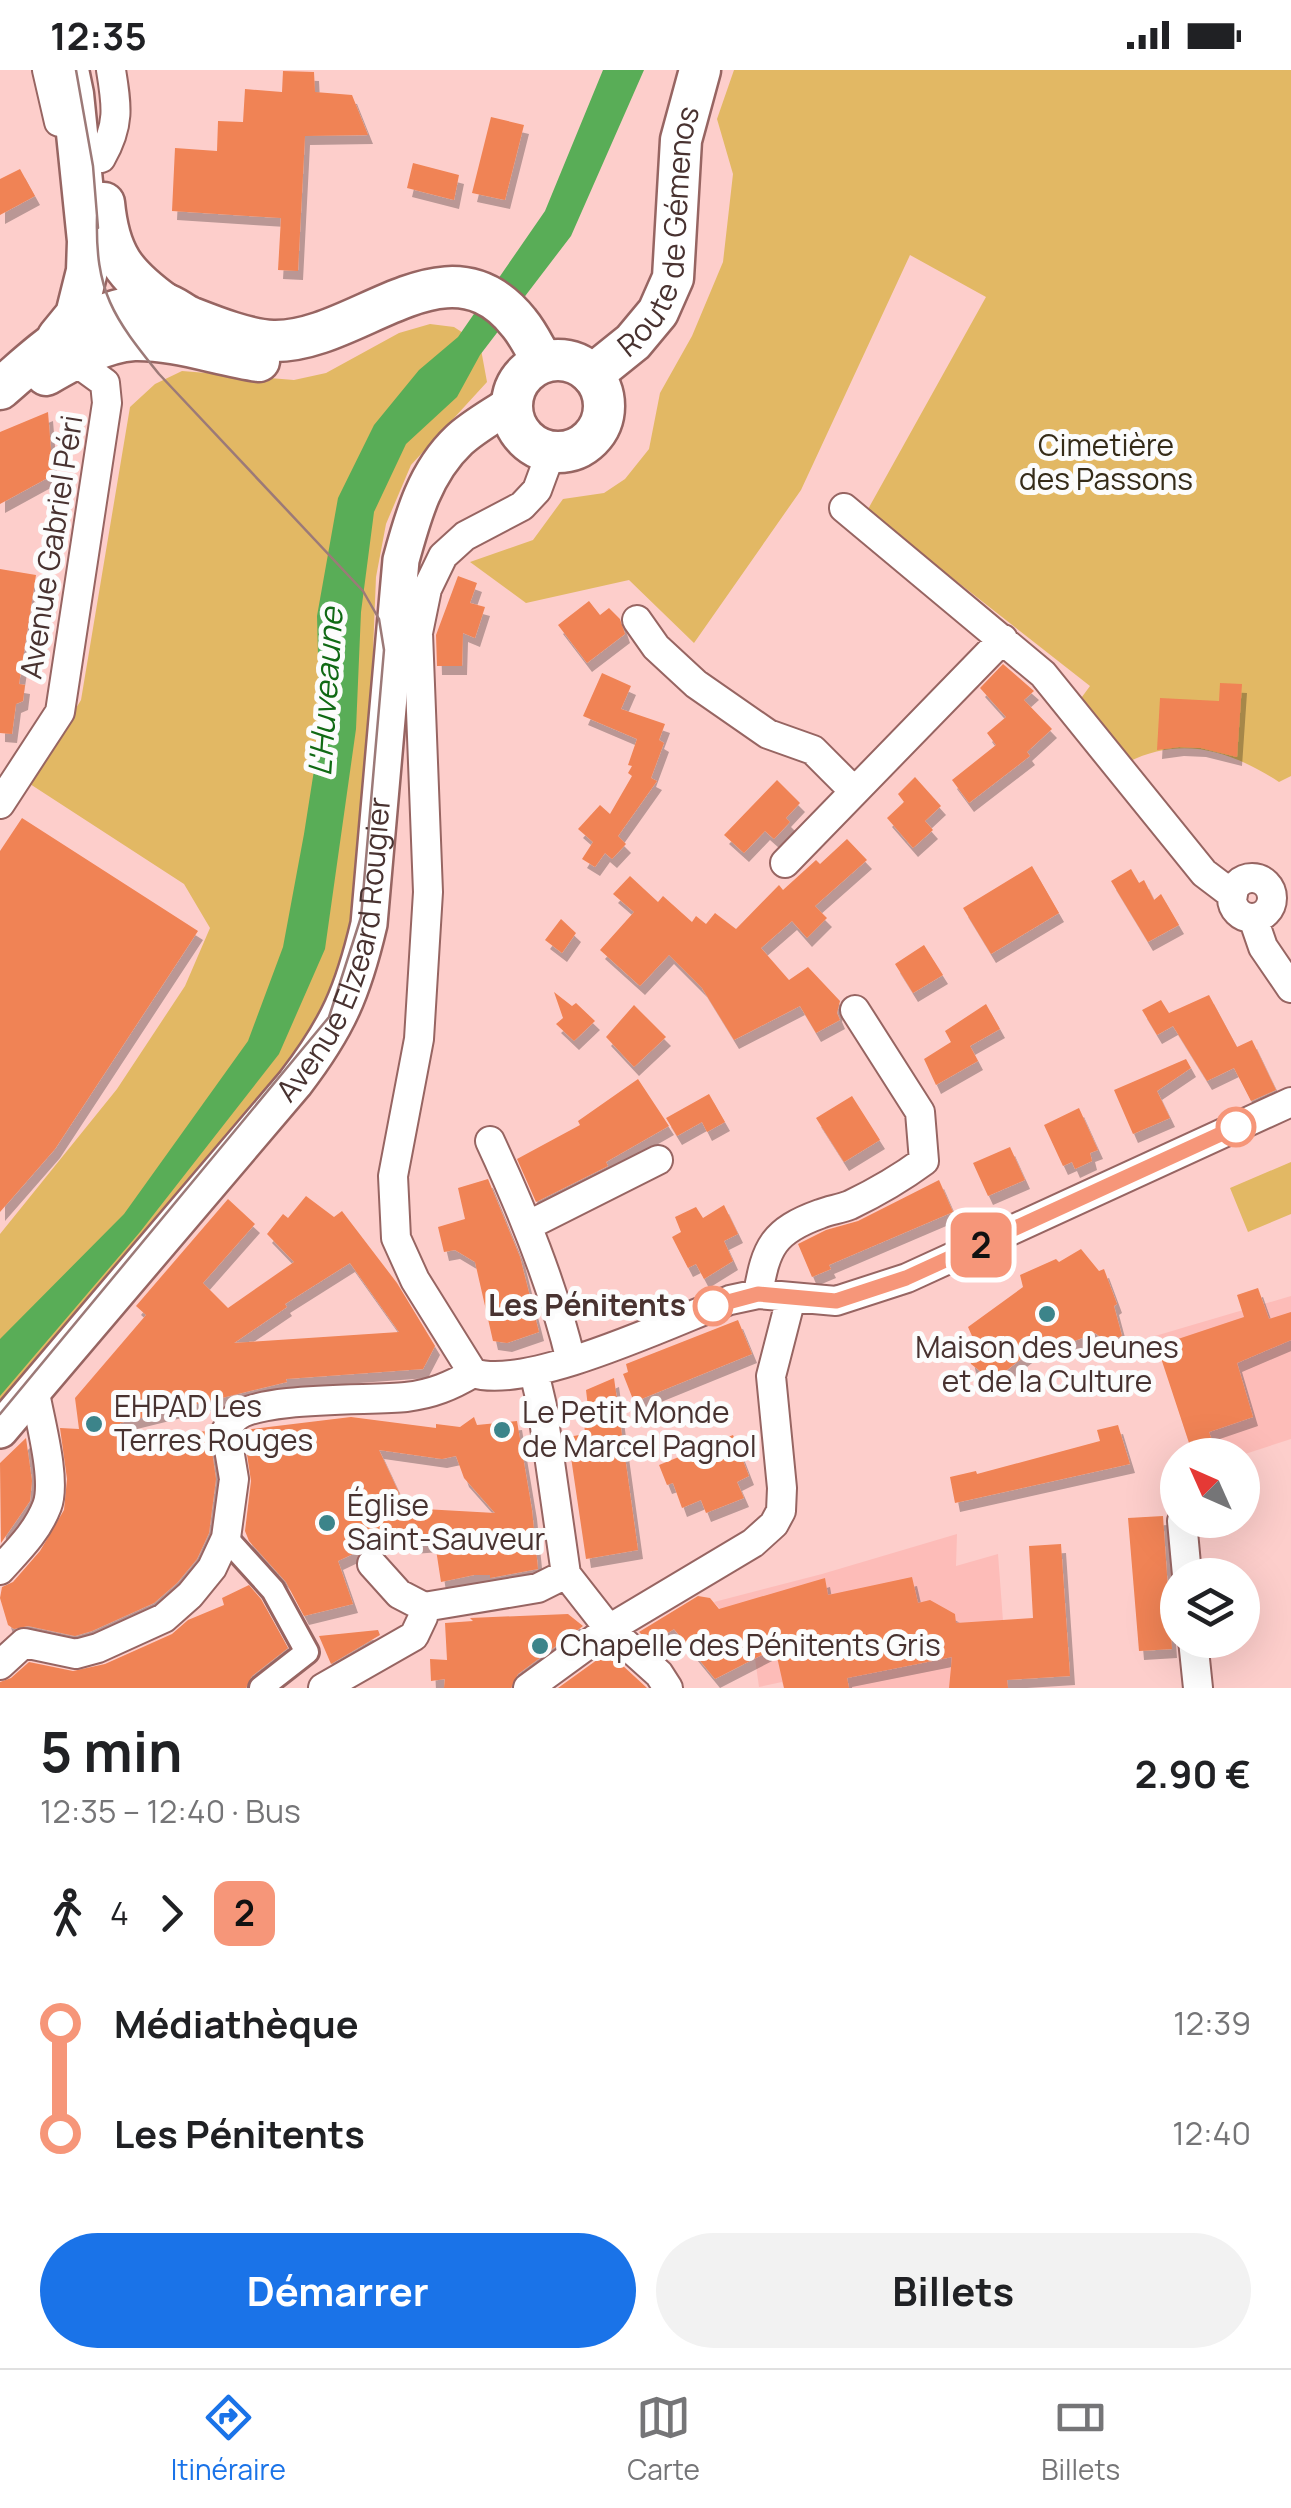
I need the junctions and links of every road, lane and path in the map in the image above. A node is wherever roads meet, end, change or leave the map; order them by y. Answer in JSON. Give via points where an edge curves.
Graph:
{"nodes":[{"id":1,"x":47,"y":70,"type":"edge"},
{"id":2,"x":700,"y":70,"type":"edge"},
{"id":3,"x":89,"y":75,"type":"edge"},
{"id":4,"x":98,"y":259,"type":"junction"},
{"id":5,"x":444,"y":296,"type":"junction"},
{"id":6,"x":113,"y":341,"type":"junction"},
{"id":7,"x":520,"y":363,"type":"junction"},
{"id":8,"x":592,"y":376,"type":"junction"},
{"id":9,"x":0,"y":389,"type":"edge"},
{"id":10,"x":0,"y":410,"type":"edge"},
{"id":11,"x":552,"y":452,"type":"junction"},
{"id":12,"x":844,"y":508,"type":"dead end"},
{"id":13,"x":637,"y":620,"type":"dead end"},
{"id":14,"x":1003,"y":639,"type":"junction"},
{"id":15,"x":853,"y":790,"type":"junction"},
{"id":16,"x":2,"y":796,"type":"edge"},
{"id":17,"x":785,"y":863,"type":"dead end"},
{"id":18,"x":1272,"y":904,"type":"edge"},
{"id":19,"x":1291,"y":988,"type":"edge"},
{"id":20,"x":855,"y":1010,"type":"dead end"},
{"id":21,"x":1291,"y":1102,"type":"edge"},
{"id":22,"x":490,"y":1141,"type":"dead end"},
{"id":23,"x":658,"y":1160,"type":"dead end"},
{"id":24,"x":527,"y":1226,"type":"junction"},
{"id":25,"x":758,"y":1294,"type":"junction"},
{"id":26,"x":791,"y":1298,"type":"junction"},
{"id":27,"x":571,"y":1361,"type":"junction"},
{"id":28,"x":534,"y":1372,"type":"junction"},
{"id":29,"x":472,"y":1374,"type":"junction"},
{"id":30,"x":34,"y":1388,"type":"junction"},
{"id":31,"x":0,"y":1430,"type":"edge"},
{"id":32,"x":226,"y":1538,"type":"junction"},
{"id":33,"x":372,"y":1564,"type":"dead end"},
{"id":34,"x":0,"y":1570,"type":"edge"},
{"id":35,"x":566,"y":1574,"type":"junction"},
{"id":36,"x":424,"y":1607,"type":"junction"},
{"id":37,"x":609,"y":1629,"type":"junction"},
{"id":38,"x":1196,"y":1658,"type":"edge"},
{"id":39,"x":0,"y":1665,"type":"edge"},
{"id":40,"x":261,"y":1688,"type":"edge"},
{"id":41,"x":323,"y":1688,"type":"edge"},
{"id":42,"x":528,"y":1688,"type":"edge"},
{"id":43,"x":668,"y":1688,"type":"edge"},
{"id":44,"x":1198,"y":1688,"type":"edge"}],
"edges":[{"from":1,"to":4,"type":"street","via":[[74,209]]},
{"from":2,"to":8,"type":"main road","name":"Route de Gémenos","via":[[680,140],[673,278],[658,312]]},
{"from":3,"to":4,"type":"main road"},
{"from":3,"to":4,"type":"main road","via":[[104,210]]},
{"from":4,"to":6,"type":"main road"},
{"from":4,"to":6,"type":"main road","via":[[76,315]]},
{"from":4,"to":6,"type":"main road","via":[[138,284]]},
{"from":5,"to":6,"type":"main road","via":[[302,361]]},
{"from":5,"to":6,"type":"main road","via":[[422,290],[358,320],[271,341],[190,318]]},
{"from":5,"to":7,"type":"main road","via":[[480,317]]},
{"from":6,"to":9,"type":"main road"},
{"from":6,"to":10,"type":"main road"},
{"from":6,"to":16,"type":"street","name":"Avenue Gabriel Péri","via":[[60,712]]},
{"from":7,"to":8,"type":"main road","via":[[570,362]]},
{"from":7,"to":11,"type":"main road","via":[[518,430]]},
{"from":7,"to":30,"type":"street","name":"Avenue Elzeard Rougier","via":[[437,466],[401,560],[369,924],[337,1022],[296,1082]]},
{"from":8,"to":11,"type":"main road","via":[[604,404],[594,434],[582,445]]},
{"from":11,"to":29,"type":"street","via":[[537,490],[522,506],[465,536],[443,556],[418,633],[428,892],[419,1040],[393,1176],[396,1238]]},
{"from":12,"to":14,"type":"street"},
{"from":13,"to":15,"type":"street","via":[[656,648],[696,684],[768,734],[813,750]]},
{"from":14,"to":15,"type":"street"},
{"from":14,"to":18,"type":"street","via":[[1043,674],[1204,873],[1233,895],[1242,881],[1266,884]]},
{"from":15,"to":17,"type":"street"},
{"from":18,"to":19,"type":"street","via":[[1263,946]]},
{"from":20,"to":25,"type":"street","via":[[920,1112],[924,1161],[897,1181],[778,1236]]},
{"from":21,"to":26,"type":"street","via":[[906,1278],[836,1301]]},
{"from":22,"to":24,"type":"street"},
{"from":23,"to":24,"type":"street"},
{"from":24,"to":27,"type":"street"},
{"from":25,"to":26,"type":"street"},
{"from":25,"to":27,"type":"street"},
{"from":26,"to":37,"type":"street","via":[[772,1376],[782,1488],[774,1524]]},
{"from":27,"to":28,"type":"street"},
{"from":28,"to":29,"type":"street"},
{"from":28,"to":35,"type":"street"},
{"from":29,"to":32,"type":"street","via":[[444,1390],[332,1398],[234,1418],[226,1431],[234,1479]]},
{"from":30,"to":31,"type":"street","name":"Avenue Elzeard Rougier"},
{"from":30,"to":34,"type":"street","via":[[49,1503]]},
{"from":32,"to":39,"type":"street","via":[[212,1568],[164,1618],[76,1654],[24,1643]]},
{"from":32,"to":40,"type":"street","via":[[273,1590],[307,1652]]},
{"from":33,"to":36,"type":"street","via":[[398,1594]]},
{"from":35,"to":36,"type":"street","via":[[538,1588]]},
{"from":35,"to":37,"type":"street"},
{"from":36,"to":41,"type":"street","via":[[414,1636]]},
{"from":37,"to":42,"type":"street"},
{"from":37,"to":43,"type":"street"},
{"from":38,"to":44,"type":"street"}]}
